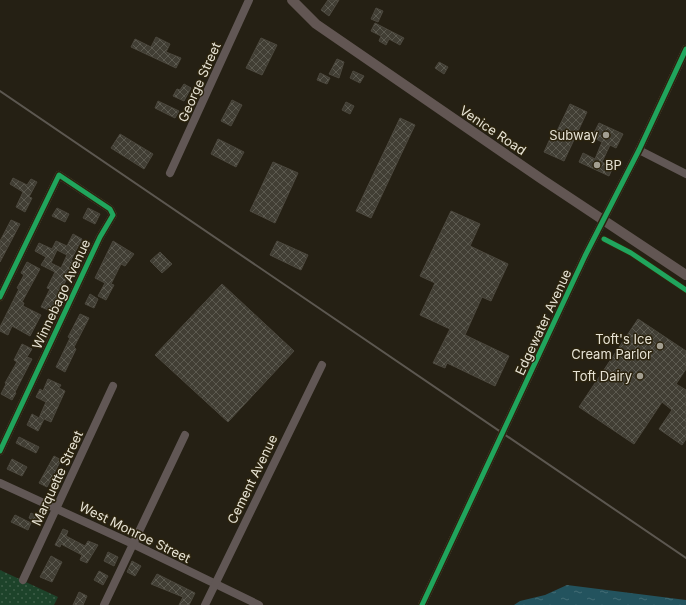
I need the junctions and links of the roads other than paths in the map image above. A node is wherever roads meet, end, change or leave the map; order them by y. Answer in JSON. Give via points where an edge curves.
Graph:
{"nodes":[{"id":1,"x":249,"y":0,"type":"edge"},
{"id":2,"x":292,"y":0,"type":"edge"},
{"id":3,"x":686,"y":49,"type":"edge"},
{"id":4,"x":639,"y":150,"type":"junction"},
{"id":5,"x":170,"y":173,"type":"dead end"},
{"id":6,"x":686,"y":174,"type":"edge"},
{"id":7,"x":603,"y":220,"type":"junction"},
{"id":8,"x":686,"y":275,"type":"edge"},
{"id":9,"x":0,"y":297,"type":"edge"},
{"id":10,"x":322,"y":365,"type":"dead end"},
{"id":11,"x":113,"y":386,"type":"dead end"},
{"id":12,"x":184,"y":435,"type":"dead end"},
{"id":13,"x":0,"y":451,"type":"edge"},
{"id":14,"x":0,"y":483,"type":"edge"},
{"id":15,"x":56,"y":508,"type":"junction"},
{"id":16,"x":133,"y":544,"type":"junction"},
{"id":17,"x":23,"y":580,"type":"dead end"},
{"id":18,"x":214,"y":584,"type":"junction"},
{"id":19,"x":104,"y":605,"type":"edge"},
{"id":20,"x":205,"y":605,"type":"edge"},
{"id":21,"x":258,"y":605,"type":"edge"},
{"id":22,"x":422,"y":605,"type":"edge"}],
"edges":[{"from":1,"to":5,"type":"street","name":"George Street"},
{"from":2,"to":7,"type":"main road","name":"Venice Road","via":[[316,24]]},
{"from":3,"to":4,"type":"street","name":"Edgewater Avenue"},
{"from":4,"to":6,"type":"street"},
{"from":4,"to":7,"type":"street","name":"Edgewater Avenue"},
{"from":7,"to":8,"type":"main road","name":"Venice Road"},
{"from":7,"to":22,"type":"street","name":"Edgewater Avenue"},
{"from":9,"to":13,"type":"street","name":"Winnebago Avenue","via":[[59,175],[110,209],[112,215]]},
{"from":10,"to":18,"type":"street","name":"Cement Avenue"},
{"from":11,"to":15,"type":"street","name":"Marquette Street"},
{"from":12,"to":16,"type":"street"},
{"from":14,"to":15,"type":"street","name":"West Monroe Street"},
{"from":15,"to":16,"type":"street","name":"West Monroe Street"},
{"from":15,"to":17,"type":"street","name":"Marquette Street"},
{"from":16,"to":18,"type":"street","name":"West Monroe Street"},
{"from":16,"to":19,"type":"street"},
{"from":18,"to":20,"type":"street","name":"Cement Avenue"},
{"from":18,"to":21,"type":"street","name":"West Monroe Street"}]}
